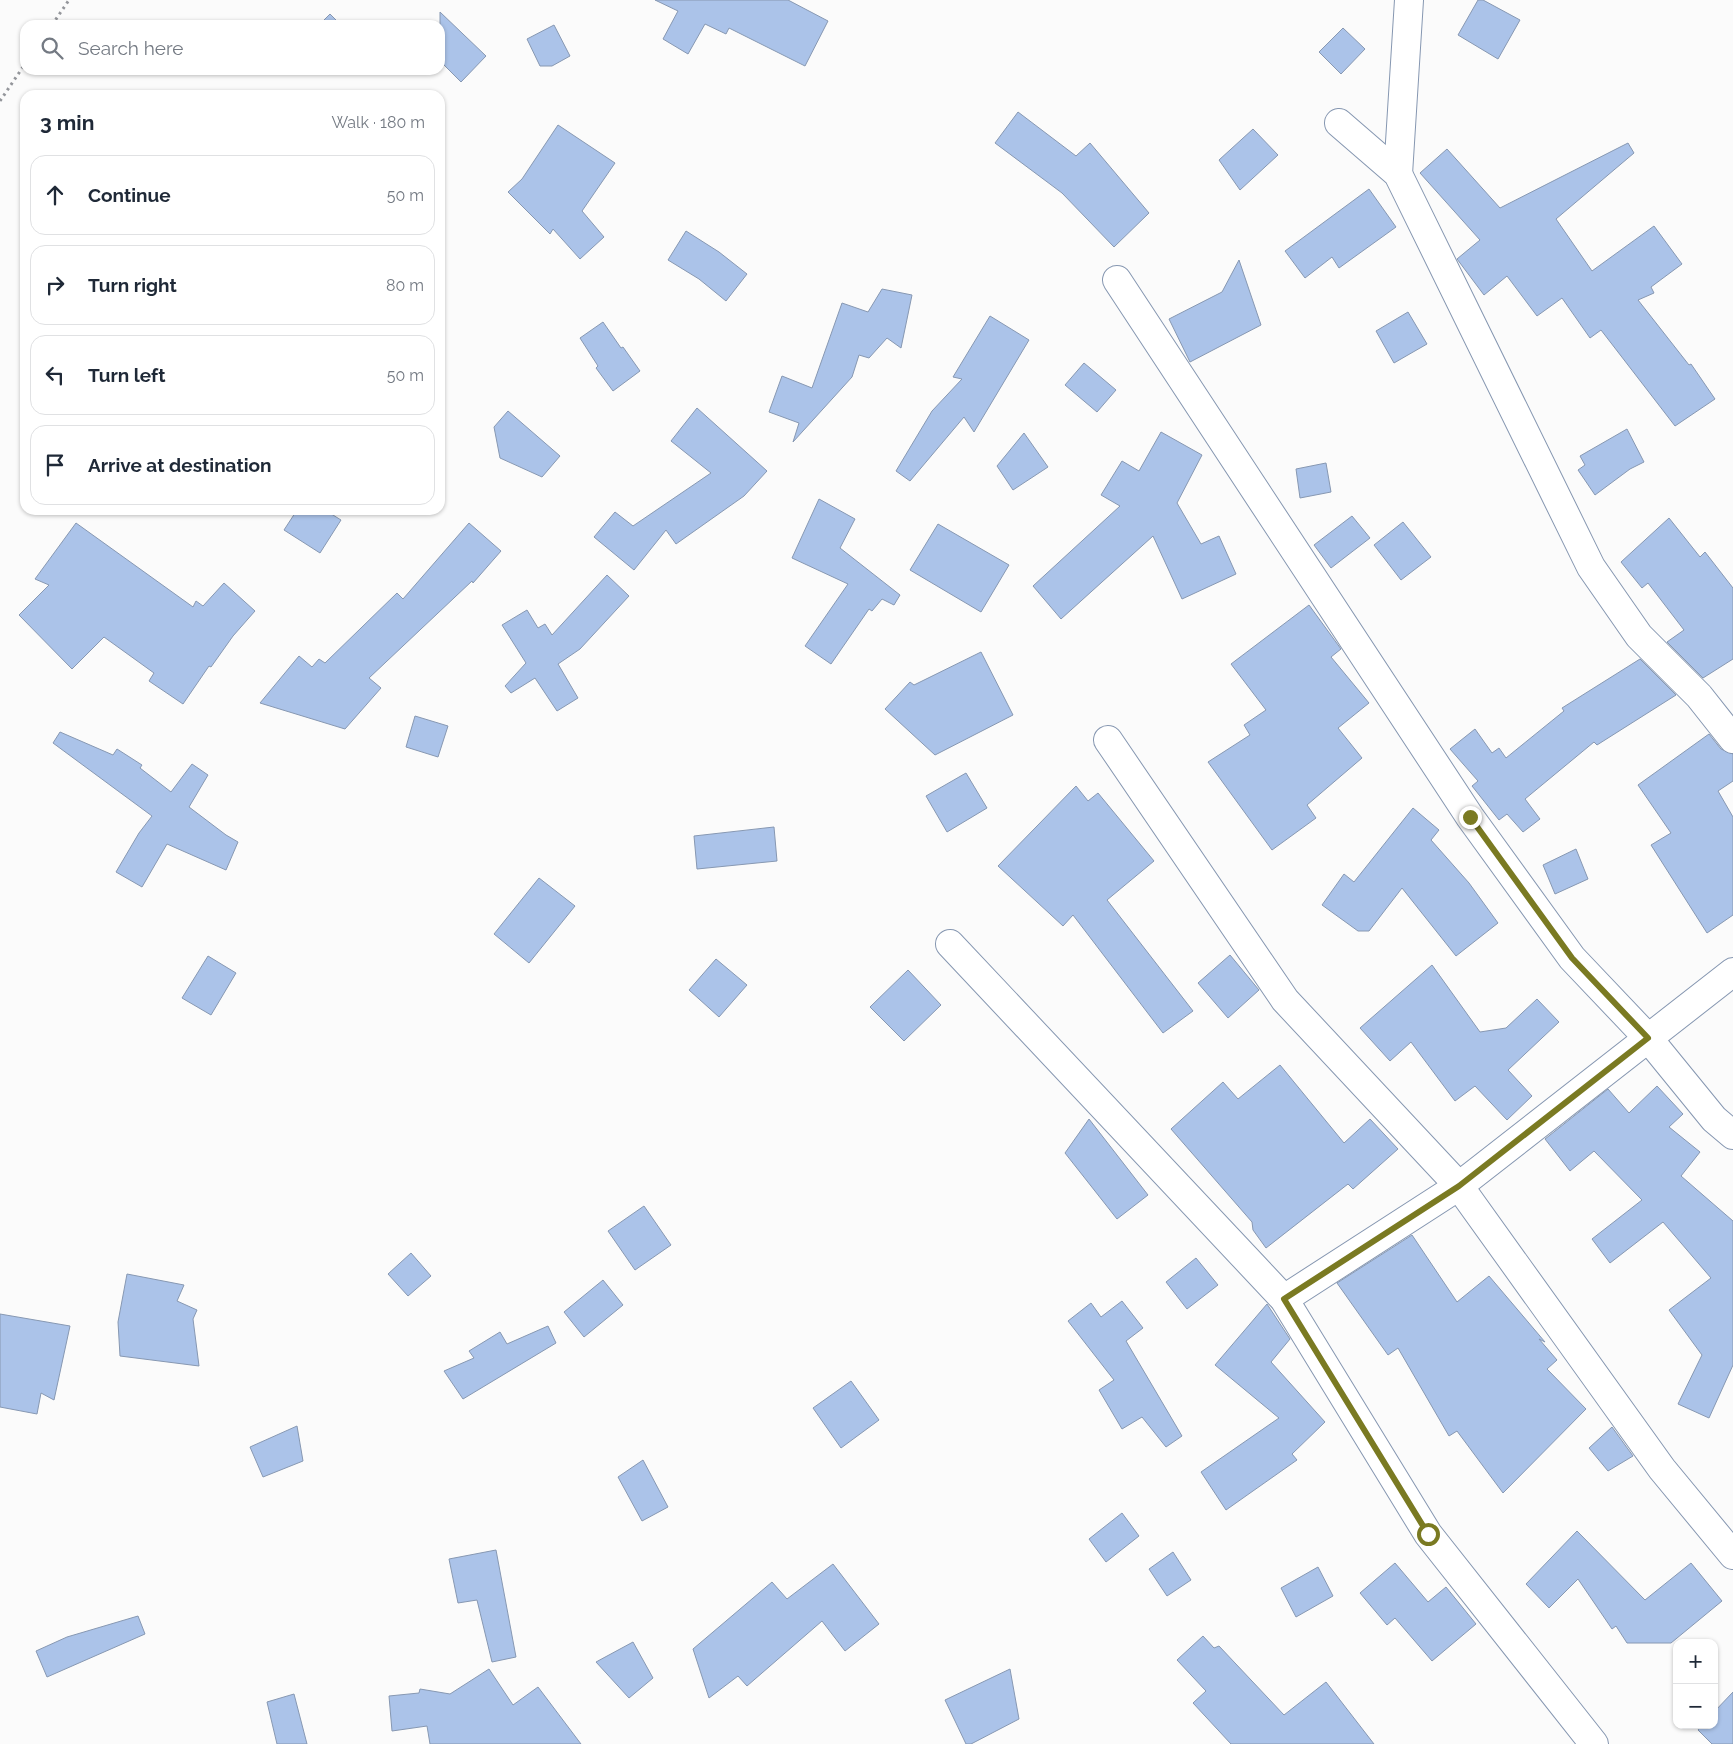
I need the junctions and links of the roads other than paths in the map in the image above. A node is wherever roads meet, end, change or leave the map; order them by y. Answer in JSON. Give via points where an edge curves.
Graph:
{"nodes":[{"id":1,"x":1409,"y":0,"type":"edge"},
{"id":2,"x":1339,"y":123,"type":"dead end"},
{"id":3,"x":1398,"y":174,"type":"junction"},
{"id":4,"x":1117,"y":280,"type":"dead end"},
{"id":5,"x":1733,"y":739,"type":"edge"},
{"id":6,"x":1108,"y":740,"type":"dead end"},
{"id":7,"x":950,"y":944,"type":"dead end"},
{"id":8,"x":1733,"y":972,"type":"edge"},
{"id":9,"x":1648,"y":1038,"type":"junction"},
{"id":10,"x":1733,"y":1135,"type":"edge"},
{"id":11,"x":1459,"y":1186,"type":"junction"},
{"id":12,"x":1284,"y":1299,"type":"junction"},
{"id":13,"x":1733,"y":1555,"type":"edge"},
{"id":14,"x":1594,"y":1744,"type":"edge"}],
"edges":[{"from":1,"to":3,"type":"street"},
{"from":2,"to":3,"type":"street"},
{"from":3,"to":5,"type":"street","via":[[1591,567],[1639,636],[1699,696]]},
{"from":4,"to":9,"type":"street","via":[[1470,817],[1572,958]]},
{"from":6,"to":11,"type":"street","via":[[1285,1000]]},
{"from":7,"to":12,"type":"street"},
{"from":8,"to":9,"type":"street"},
{"from":9,"to":10,"type":"street","via":[[1714,1119]]},
{"from":9,"to":11,"type":"street"},
{"from":11,"to":12,"type":"street"},
{"from":11,"to":13,"type":"street","via":[[1662,1470]]},
{"from":12,"to":14,"type":"street","via":[[1428,1534]]}]}
